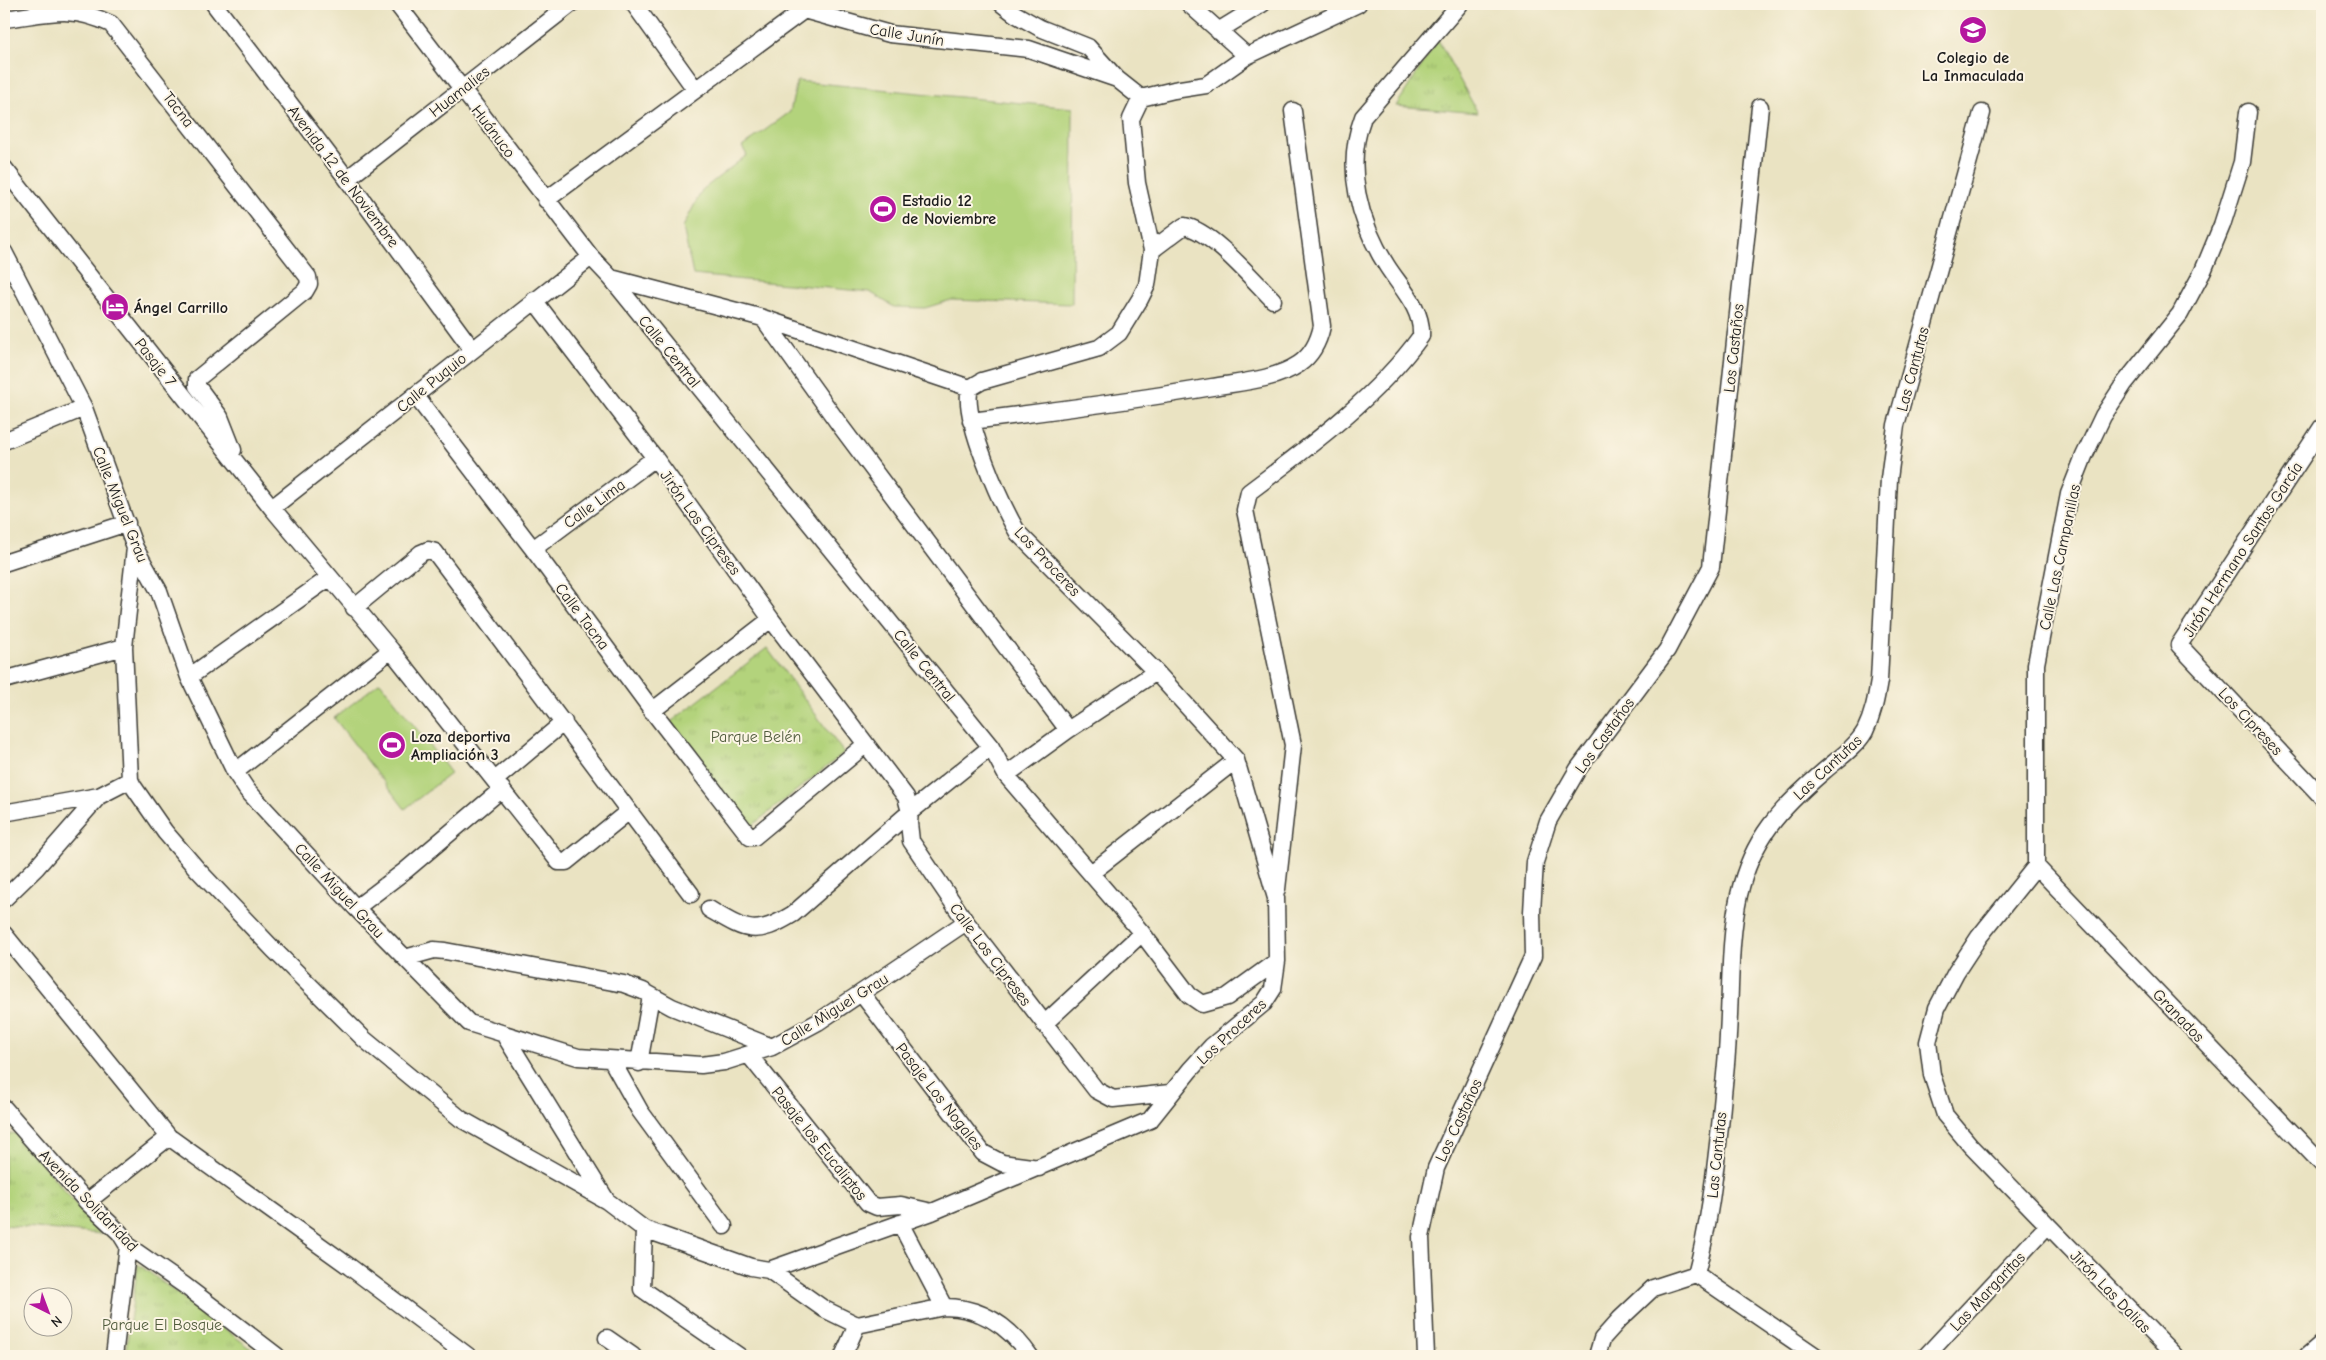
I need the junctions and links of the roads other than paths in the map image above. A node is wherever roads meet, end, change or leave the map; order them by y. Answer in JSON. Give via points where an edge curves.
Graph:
{"nodes":[{"id":1,"x":214,"y":4,"type":"edge"},
{"id":2,"x":397,"y":4,"type":"edge"},
{"id":3,"x":571,"y":4,"type":"edge"},
{"id":4,"x":634,"y":4,"type":"edge"},
{"id":5,"x":1002,"y":4,"type":"edge"},
{"id":6,"x":1189,"y":4,"type":"edge"},
{"id":7,"x":1262,"y":4,"type":"edge"},
{"id":8,"x":1358,"y":4,"type":"edge"},
{"id":9,"x":1460,"y":4,"type":"edge"},
{"id":10,"x":802,"y":7,"type":"edge"},
{"id":11,"x":4,"y":19,"type":"edge"},
{"id":12,"x":1218,"y":31,"type":"junction"},
{"id":13,"x":1247,"y":56,"type":"junction"},
{"id":14,"x":1117,"y":79,"type":"junction"},
{"id":15,"x":462,"y":89,"type":"junction"},
{"id":16,"x":695,"y":89,"type":"junction"},
{"id":17,"x":1141,"y":98,"type":"junction"},
{"id":18,"x":1760,"y":107,"type":"dead end"},
{"id":19,"x":1293,"y":111,"type":"dead end"},
{"id":20,"x":2248,"y":112,"type":"dead end"},
{"id":21,"x":1982,"y":113,"type":"dead end"},
{"id":22,"x":4,"y":168,"type":"edge"},
{"id":23,"x":347,"y":178,"type":"junction"},
{"id":24,"x":546,"y":200,"type":"junction"},
{"id":25,"x":1152,"y":250,"type":"junction"},
{"id":26,"x":4,"y":252,"type":"edge"},
{"id":27,"x":591,"y":257,"type":"junction"},
{"id":28,"x":611,"y":278,"type":"junction"},
{"id":29,"x":534,"y":300,"type":"junction"},
{"id":30,"x":1273,"y":300,"type":"dead end"},
{"id":31,"x":763,"y":318,"type":"junction"},
{"id":32,"x":472,"y":349,"type":"junction"},
{"id":33,"x":970,"y":388,"type":"junction"},
{"id":34,"x":415,"y":395,"type":"junction"},
{"id":35,"x":84,"y":408,"type":"junction"},
{"id":36,"x":971,"y":421,"type":"junction"},
{"id":37,"x":2321,"y":431,"type":"edge"},
{"id":38,"x":4,"y":441,"type":"edge"},
{"id":39,"x":655,"y":458,"type":"junction"},
{"id":40,"x":239,"y":466,"type":"junction"},
{"id":41,"x":272,"y":508,"type":"junction"},
{"id":42,"x":127,"y":523,"type":"junction"},
{"id":43,"x":135,"y":548,"type":"junction"},
{"id":44,"x":533,"y":549,"type":"junction"},
{"id":45,"x":4,"y":563,"type":"edge"},
{"id":46,"x":329,"y":578,"type":"junction"},
{"id":47,"x":354,"y":608,"type":"junction"},
{"id":48,"x":771,"y":620,"type":"junction"},
{"id":49,"x":2179,"y":645,"type":"joint"},
{"id":50,"x":124,"y":647,"type":"junction"},
{"id":51,"x":391,"y":650,"type":"junction"},
{"id":52,"x":1156,"y":672,"type":"junction"},
{"id":53,"x":189,"y":677,"type":"junction"},
{"id":54,"x":4,"y":680,"type":"edge"},
{"id":55,"x":652,"y":711,"type":"junction"},
{"id":56,"x":564,"y":722,"type":"junction"},
{"id":57,"x":1068,"y":730,"type":"junction"},
{"id":58,"x":865,"y":745,"type":"junction"},
{"id":59,"x":991,"y":747,"type":"junction"},
{"id":60,"x":1236,"y":760,"type":"junction"},
{"id":61,"x":235,"y":772,"type":"junction"},
{"id":62,"x":1006,"y":775,"type":"junction"},
{"id":63,"x":130,"y":780,"type":"junction"},
{"id":64,"x":498,"y":784,"type":"junction"},
{"id":65,"x":99,"y":796,"type":"junction"},
{"id":66,"x":2322,"y":797,"type":"edge"},
{"id":67,"x":4,"y":811,"type":"edge"},
{"id":68,"x":628,"y":811,"type":"junction"},
{"id":69,"x":910,"y":812,"type":"junction"},
{"id":70,"x":2036,"y":866,"type":"junction"},
{"id":71,"x":1091,"y":874,"type":"junction"},
{"id":72,"x":691,"y":894,"type":"dead end"},
{"id":73,"x":1276,"y":898,"type":"junction"},
{"id":74,"x":4,"y":899,"type":"edge"},
{"id":75,"x":356,"y":908,"type":"junction"},
{"id":76,"x":709,"y":909,"type":"dead end"},
{"id":77,"x":966,"y":922,"type":"junction"},
{"id":78,"x":1142,"y":933,"type":"junction"},
{"id":79,"x":4,"y":934,"type":"edge"},
{"id":80,"x":405,"y":958,"type":"junction"},
{"id":81,"x":1278,"y":961,"type":"junction"},
{"id":82,"x":862,"y":994,"type":"junction"},
{"id":83,"x":651,"y":996,"type":"junction"},
{"id":84,"x":1044,"y":1024,"type":"junction"},
{"id":85,"x":506,"y":1036,"type":"junction"},
{"id":86,"x":772,"y":1047,"type":"junction"},
{"id":87,"x":749,"y":1055,"type":"junction"},
{"id":88,"x":612,"y":1061,"type":"junction"},
{"id":89,"x":639,"y":1063,"type":"junction"},
{"id":90,"x":1170,"y":1093,"type":"junction"},
{"id":91,"x":4,"y":1108,"type":"edge"},
{"id":92,"x":169,"y":1137,"type":"junction"},
{"id":93,"x":2322,"y":1164,"type":"edge"},
{"id":94,"x":1039,"y":1168,"type":"junction"},
{"id":95,"x":607,"y":1201,"type":"junction"},
{"id":96,"x":87,"y":1202,"type":"junction"},
{"id":97,"x":932,"y":1212,"type":"junction"},
{"id":98,"x":900,"y":1223,"type":"junction"},
{"id":99,"x":2048,"y":1225,"type":"junction"},
{"id":100,"x":724,"y":1226,"type":"dead end"},
{"id":101,"x":644,"y":1229,"type":"junction"},
{"id":102,"x":128,"y":1246,"type":"junction"},
{"id":103,"x":769,"y":1270,"type":"junction"},
{"id":104,"x":1696,"y":1274,"type":"junction"},
{"id":105,"x":944,"y":1307,"type":"junction"},
{"id":106,"x":856,"y":1325,"type":"junction"},
{"id":107,"x":607,"y":1338,"type":"dead end"},
{"id":108,"x":2322,"y":1343,"type":"edge"},
{"id":109,"x":845,"y":1355,"type":"edge"},
{"id":110,"x":114,"y":1356,"type":"edge"},
{"id":111,"x":277,"y":1356,"type":"edge"},
{"id":112,"x":468,"y":1356,"type":"edge"},
{"id":113,"x":633,"y":1356,"type":"edge"},
{"id":114,"x":739,"y":1356,"type":"edge"},
{"id":115,"x":1030,"y":1356,"type":"edge"},
{"id":116,"x":1426,"y":1356,"type":"edge"},
{"id":117,"x":1596,"y":1356,"type":"edge"},
{"id":118,"x":1816,"y":1356,"type":"edge"},
{"id":119,"x":1926,"y":1356,"type":"edge"},
{"id":120,"x":2175,"y":1356,"type":"edge"},
{"id":121,"x":2308,"y":1356,"type":"edge"}],
"edges":[{"from":1,"to":23,"type":"street","name":"Avenida 12 de Noviembre"},
{"from":2,"to":15,"type":"street","name":"Huánuco"},
{"from":3,"to":15,"type":"street","name":"Huamalies"},
{"from":4,"to":16,"type":"street"},
{"from":5,"to":14,"type":"street","via":[[1040,28],[1088,47]]},
{"from":6,"to":12,"type":"street"},
{"from":7,"to":12,"type":"street"},
{"from":8,"to":13,"type":"street"},
{"from":9,"to":73,"type":"street","via":[[1362,117],[1357,132],[1354,159],[1362,218],[1386,264],[1413,304],[1422,324],[1421,336],[1352,410],[1249,492],[1246,500],[1245,510],[1293,745]]},
{"from":10,"to":14,"type":"street","name":"Calle Junín","via":[[890,34],[1029,49]]},
{"from":10,"to":16,"type":"street","name":"Calle Junín"},
{"from":11,"to":40,"type":"street","name":"Tacna","via":[[69,10],[92,15],[111,24],[308,276],[309,284],[304,291],[197,379],[197,386],[222,420]]},
{"from":12,"to":13,"type":"street"},
{"from":13,"to":17,"type":"street","via":[[1206,85]]},
{"from":14,"to":17,"type":"street","name":"Calle Junín"},
{"from":15,"to":23,"type":"street","name":"Huamalies"},
{"from":15,"to":24,"type":"street","name":"Huánuco"},
{"from":16,"to":24,"type":"street","name":"Calle Junín"},
{"from":17,"to":25,"type":"street","via":[[1131,119],[1137,183]]},
{"from":18,"to":116,"type":"street","name":"Los Castaños","via":[[1711,568],[1667,650],[1578,769],[1548,821],[1535,862],[1533,956],[1436,1168],[1422,1236]]},
{"from":19,"to":36,"type":"street","via":[[1322,326],[1313,350],[1300,363],[1276,375],[1162,396]]},
{"from":20,"to":70,"type":"street","name":"Calle Las Campanillas","via":[[2242,162],[2203,271],[2180,314],[2124,384],[2103,416],[2069,494],[2036,664]]},
{"from":21,"to":104,"type":"street","name":"Las Cantutas","via":[[1896,425],[1889,479],[1879,681],[1874,711],[1864,733],[1773,819],[1754,850],[1739,896],[1714,1189]]},
{"from":22,"to":40,"type":"street","name":"Pasaje 7"},
{"from":23,"to":32,"type":"street","name":"Avenida 12 de Noviembre"},
{"from":24,"to":27,"type":"street","name":"Huánuco"},
{"from":25,"to":30,"type":"street","via":[[1184,226],[1192,227],[1224,252]]},
{"from":25,"to":33,"type":"street","via":[[1147,285],[1119,334],[1099,348],[982,380]]},
{"from":26,"to":35,"type":"street","name":"Calle Miguel Grau"},
{"from":27,"to":28,"type":"street","name":"Calle Central"},
{"from":27,"to":29,"type":"street","name":"Calle Puquio"},
{"from":28,"to":31,"type":"street"},
{"from":28,"to":59,"type":"street","name":"Calle Central"},
{"from":29,"to":32,"type":"street","name":"Calle Puquio"},
{"from":29,"to":39,"type":"street","name":"Jirón Los Cipreses"},
{"from":31,"to":33,"type":"street"},
{"from":31,"to":57,"type":"street"},
{"from":32,"to":34,"type":"street","name":"Calle Puquio"},
{"from":33,"to":36,"type":"street","name":"Los Proceres","via":[[967,396]]},
{"from":34,"to":41,"type":"street","name":"Calle Puquio"},
{"from":34,"to":44,"type":"street","name":"Calle Tacna"},
{"from":35,"to":38,"type":"street"},
{"from":35,"to":42,"type":"street","name":"Calle Miguel Grau"},
{"from":36,"to":52,"type":"street","name":"Los Proceres","via":[[1006,514],[1018,533]]},
{"from":37,"to":49,"type":"street","name":"Jirón Hermano Santos García"},
{"from":39,"to":44,"type":"street","name":"Calle Lima"},
{"from":39,"to":48,"type":"street","name":"Jirón Los Cipreses"},
{"from":40,"to":41,"type":"street","name":"Pasaje 7"},
{"from":41,"to":46,"type":"street","name":"Pasaje 7"},
{"from":42,"to":43,"type":"street","name":"Calle Miguel Grau"},
{"from":42,"to":45,"type":"street"},
{"from":43,"to":50,"type":"street"},
{"from":43,"to":53,"type":"street","name":"Calle Miguel Grau","via":[[159,591]]},
{"from":44,"to":55,"type":"street","name":"Calle Tacna"},
{"from":46,"to":47,"type":"street","name":"Pasaje 7"},
{"from":46,"to":53,"type":"street"},
{"from":47,"to":51,"type":"street","name":"Pasaje 7"},
{"from":47,"to":56,"type":"street","via":[[421,553],[435,552]]},
{"from":48,"to":55,"type":"street"},
{"from":48,"to":58,"type":"street","name":"Jirón Los Cipreses"},
{"from":49,"to":66,"type":"street","name":"Los Cipreses"},
{"from":50,"to":54,"type":"street"},
{"from":50,"to":63,"type":"street"},
{"from":51,"to":61,"type":"street"},
{"from":51,"to":64,"type":"street","name":"Pasaje 7"},
{"from":52,"to":57,"type":"street"},
{"from":52,"to":60,"type":"street","name":"Los Proceres"},
{"from":53,"to":61,"type":"street","name":"Calle Miguel Grau"},
{"from":55,"to":58,"type":"street","name":"Calle Tacna","via":[[750,837]]},
{"from":56,"to":64,"type":"street"},
{"from":56,"to":68,"type":"street"},
{"from":57,"to":62,"type":"street"},
{"from":58,"to":69,"type":"street","name":"Calle Los Cipreses","via":[[906,797]]},
{"from":59,"to":62,"type":"street","name":"Calle Central"},
{"from":59,"to":69,"type":"street"},
{"from":60,"to":71,"type":"street"},
{"from":60,"to":73,"type":"street","name":"Los Proceres"},
{"from":61,"to":75,"type":"street","name":"Calle Miguel Grau","via":[[247,790]]},
{"from":62,"to":71,"type":"street","name":"Calle Central"},
{"from":63,"to":65,"type":"street"},
{"from":63,"to":95,"type":"street","via":[[165,832],[197,869],[364,1039],[461,1119]]},
{"from":64,"to":68,"type":"street","name":"Pasaje 7","via":[[562,864]]},
{"from":64,"to":75,"type":"street","via":[[406,870]]},
{"from":65,"to":67,"type":"street"},
{"from":65,"to":74,"type":"street","via":[[36,868]]},
{"from":68,"to":72,"type":"street"},
{"from":69,"to":76,"type":"street","via":[[800,909],[773,926],[758,929],[737,925]]},
{"from":69,"to":77,"type":"street","name":"Calle Los Cipreses","via":[[911,841]]},
{"from":70,"to":93,"type":"street","name":"Granados"},
{"from":70,"to":99,"type":"street","via":[[1979,937],[1956,972],[1937,1008],[1928,1042],[1932,1075],[1945,1115]]},
{"from":71,"to":78,"type":"street","name":"Calle Central"},
{"from":73,"to":81,"type":"street","name":"Los Proceres"},
{"from":75,"to":80,"type":"street","name":"Calle Miguel Grau"},
{"from":77,"to":82,"type":"street","name":"Calle Miguel Grau"},
{"from":77,"to":84,"type":"street","name":"Calle Los Cipreses"},
{"from":78,"to":81,"type":"street","name":"Calle Central","via":[[1189,996],[1202,1004],[1227,997]]},
{"from":78,"to":84,"type":"street"},
{"from":79,"to":92,"type":"street"},
{"from":80,"to":83,"type":"street","via":[[434,950],[445,951],[624,984]]},
{"from":80,"to":85,"type":"street","name":"Calle Miguel Grau","via":[[469,1023]]},
{"from":81,"to":90,"type":"street","name":"Los Proceres","via":[[1273,989],[1264,1003],[1212,1046]]},
{"from":82,"to":86,"type":"street","name":"Calle Miguel Grau"},
{"from":82,"to":94,"type":"street","name":"Pasaje Los Nogales","via":[[983,1153],[1002,1163]]},
{"from":83,"to":86,"type":"street"},
{"from":83,"to":89,"type":"street"},
{"from":84,"to":90,"type":"street","name":"Calle Los Cipreses","via":[[1096,1090],[1113,1099]]},
{"from":85,"to":88,"type":"street","name":"Calle Miguel Grau","via":[[578,1058]]},
{"from":85,"to":95,"type":"street"},
{"from":86,"to":87,"type":"street","name":"Calle Miguel Grau"},
{"from":87,"to":89,"type":"street","name":"Calle Miguel Grau","via":[[701,1065]]},
{"from":87,"to":97,"type":"street","name":"Pasaje los Eucaliptos","via":[[868,1203],[877,1207],[901,1205]]},
{"from":88,"to":89,"type":"street","name":"Calle Miguel Grau"},
{"from":88,"to":100,"type":"street","via":[[640,1111]]},
{"from":90,"to":94,"type":"street","name":"Los Proceres","via":[[1150,1120]]},
{"from":91,"to":96,"type":"street","name":"Avenida Solidaridad"},
{"from":92,"to":96,"type":"street"},
{"from":92,"to":112,"type":"street"},
{"from":94,"to":97,"type":"street"},
{"from":95,"to":101,"type":"street"},
{"from":96,"to":102,"type":"street","name":"Avenida Solidaridad","via":[[120,1233]]},
{"from":97,"to":98,"type":"street"},
{"from":98,"to":103,"type":"street"},
{"from":98,"to":105,"type":"street"},
{"from":99,"to":119,"type":"street","name":"Las Margaritas"},
{"from":99,"to":120,"type":"street","name":"Jirón Las Dalias"},
{"from":101,"to":103,"type":"street","via":[[751,1268]]},
{"from":101,"to":114,"type":"street","via":[[642,1289]]},
{"from":102,"to":110,"type":"street"},
{"from":102,"to":111,"type":"street","name":"Avenida Solidaridad"},
{"from":103,"to":106,"type":"street","via":[[832,1315]]},
{"from":104,"to":117,"type":"street","via":[[1653,1288],[1602,1339]]},
{"from":104,"to":118,"type":"street"},
{"from":105,"to":106,"type":"street"},
{"from":105,"to":115,"type":"street","via":[[976,1311],[992,1319],[1006,1329]]},
{"from":106,"to":109,"type":"street"},
{"from":107,"to":113,"type":"street"},
{"from":108,"to":121,"type":"street"}]}
